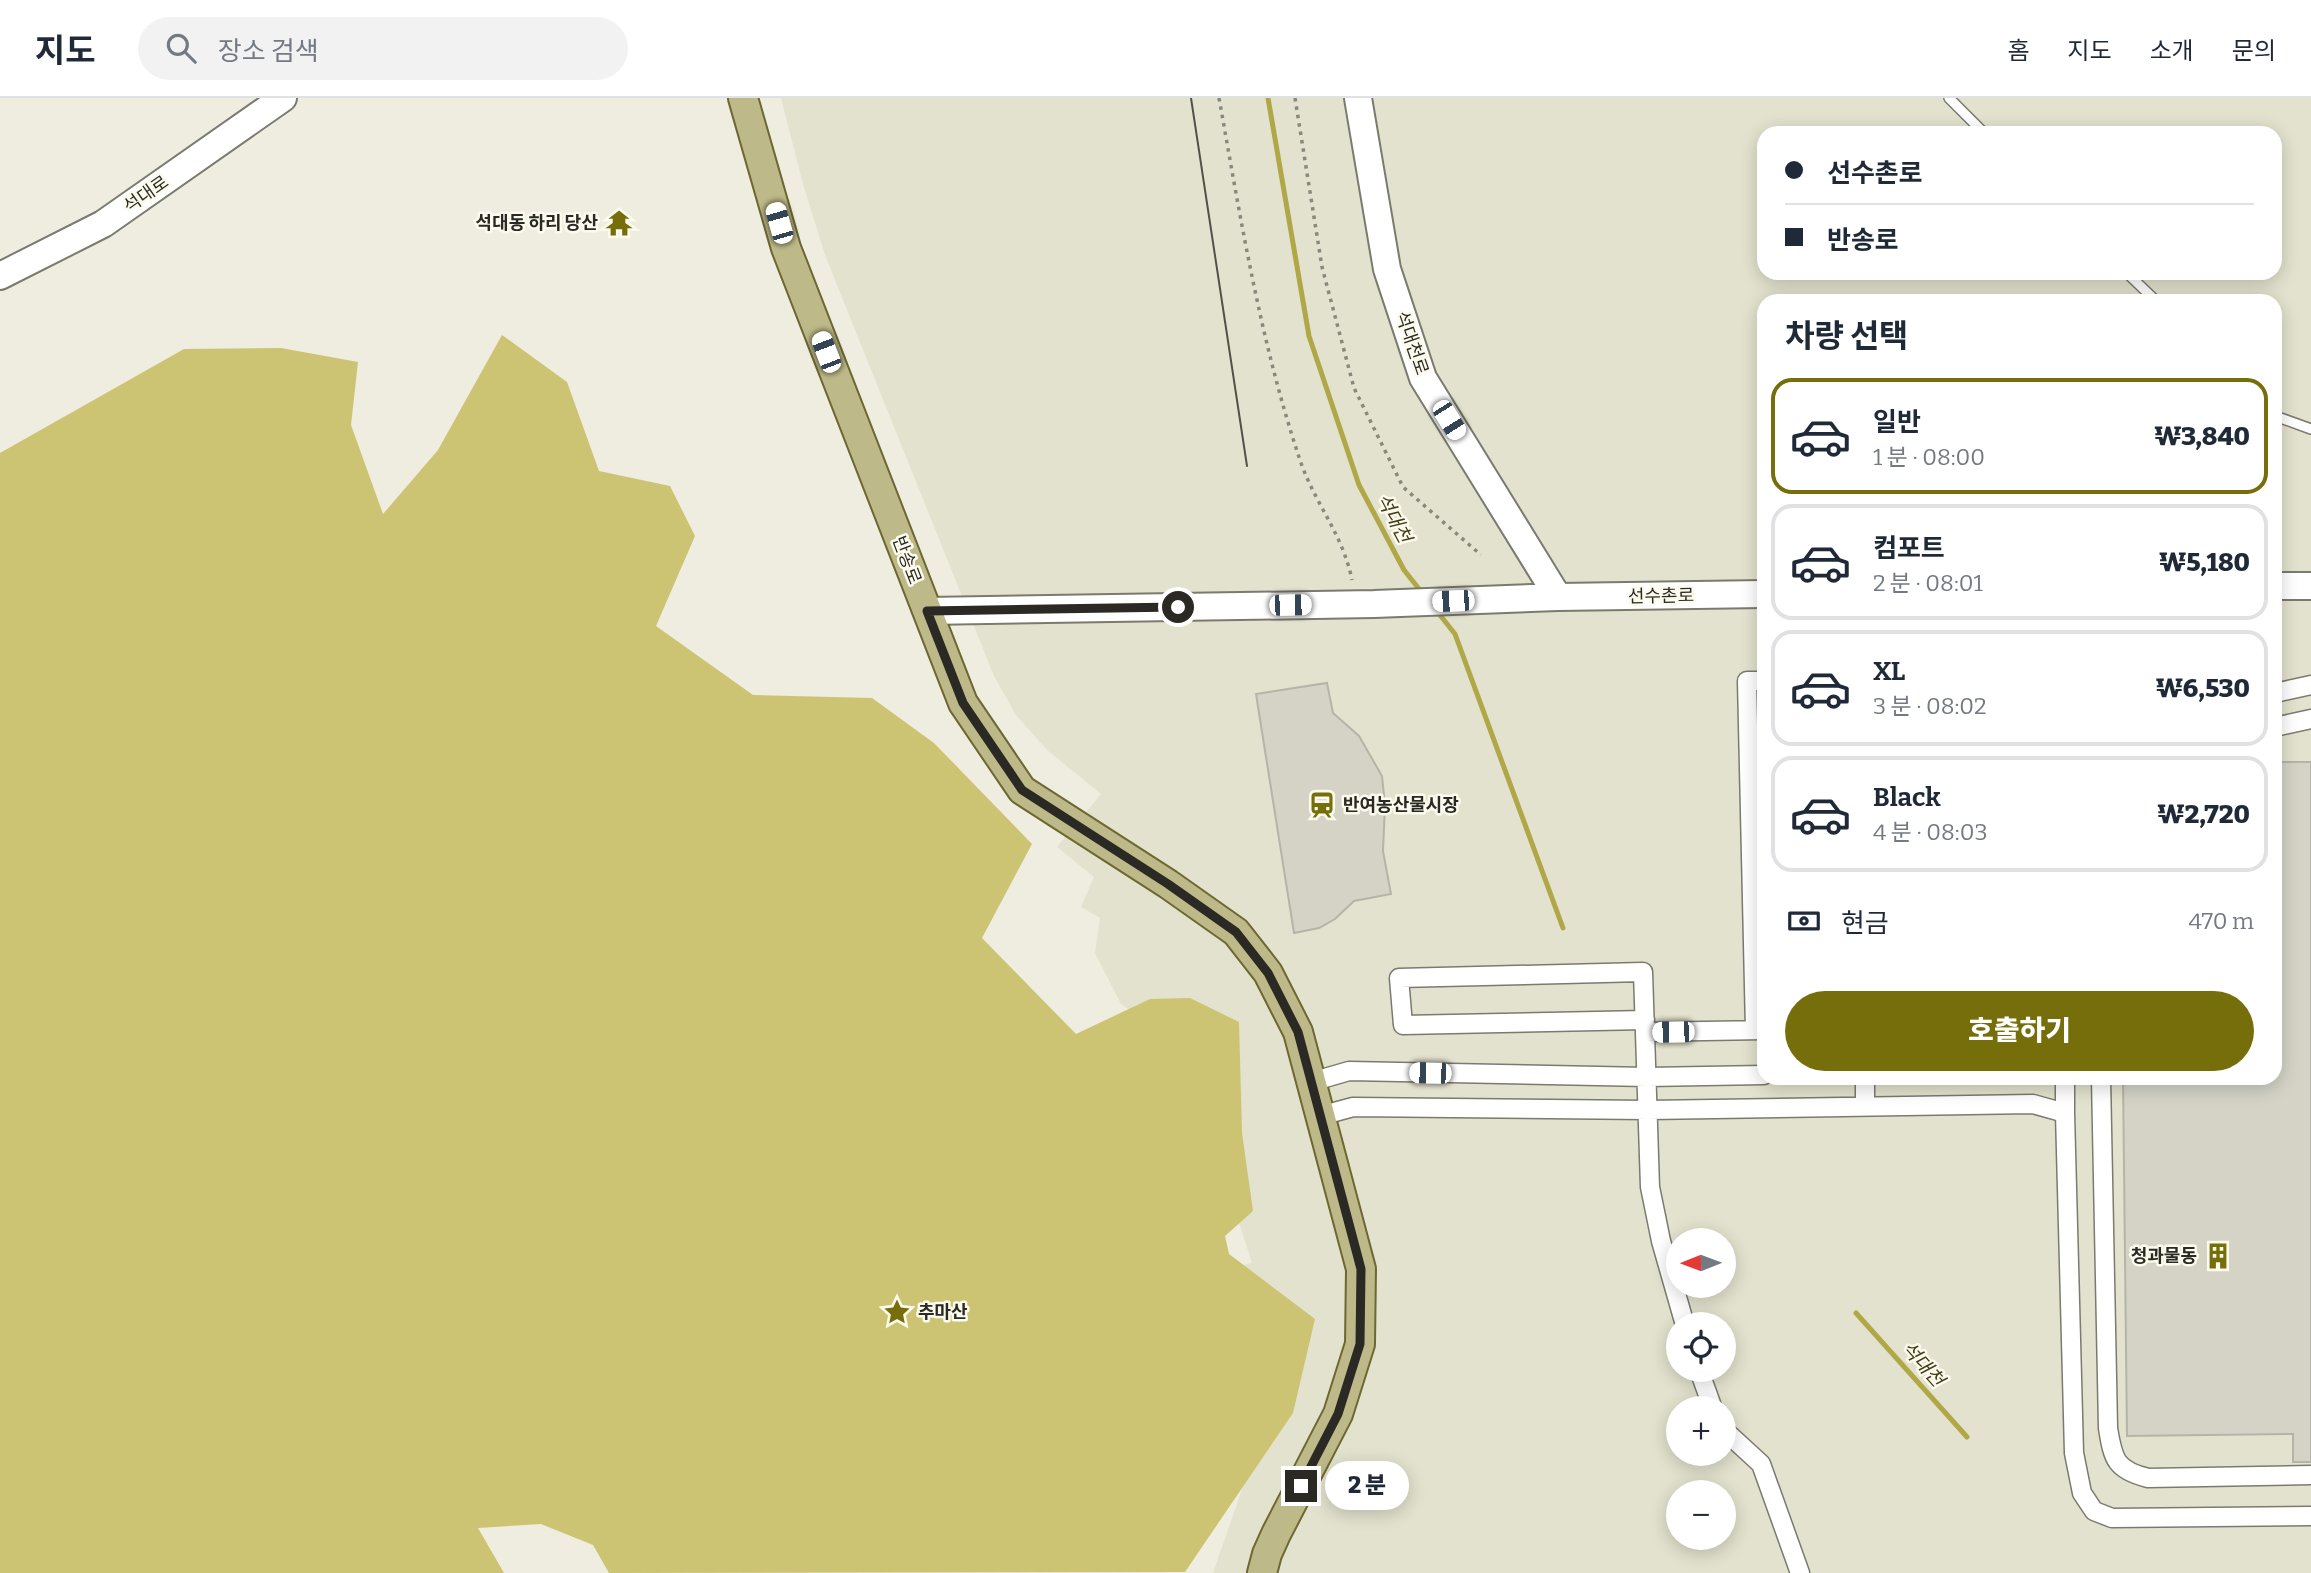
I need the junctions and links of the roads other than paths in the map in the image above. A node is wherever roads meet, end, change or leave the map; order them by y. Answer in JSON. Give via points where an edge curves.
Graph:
{"nodes":[{"id":1,"x":283,"y":98,"type":"edge"},
{"id":2,"x":743,"y":98,"type":"edge"},
{"id":3,"x":1357,"y":98,"type":"edge"},
{"id":4,"x":1949,"y":98,"type":"edge"},
{"id":5,"x":1977,"y":126,"type":"edge"},
{"id":6,"x":0,"y":276,"type":"edge"},
{"id":7,"x":2134,"y":280,"type":"edge"},
{"id":8,"x":2149,"y":294,"type":"edge"},
{"id":9,"x":2282,"y":419,"type":"edge"},
{"id":10,"x":2311,"y":429,"type":"edge"},
{"id":11,"x":2282,"y":586,"type":"edge"},
{"id":12,"x":2311,"y":586,"type":"edge"},
{"id":13,"x":1757,"y":594,"type":"edge"},
{"id":14,"x":1558,"y":597,"type":"junction"},
{"id":15,"x":927,"y":611,"type":"junction"},
{"id":16,"x":1757,"y":681,"type":"edge"},
{"id":17,"x":2311,"y":685,"type":"edge"},
{"id":18,"x":2282,"y":691,"type":"edge"},
{"id":19,"x":2311,"y":719,"type":"edge"},
{"id":20,"x":2282,"y":725,"type":"edge"},
{"id":21,"x":1757,"y":949,"type":"edge"},
{"id":22,"x":1645,"y":1026,"type":"junction"},
{"id":23,"x":1757,"y":1030,"type":"edge"},
{"id":24,"x":1757,"y":1074,"type":"edge"},
{"id":25,"x":1647,"y":1077,"type":"junction"},
{"id":26,"x":1311,"y":1083,"type":"junction"},
{"id":27,"x":1865,"y":1085,"type":"edge"},
{"id":28,"x":2065,"y":1085,"type":"edge"},
{"id":29,"x":2101,"y":1085,"type":"edge"},
{"id":30,"x":1865,"y":1106,"type":"junction"},
{"id":31,"x":1648,"y":1110,"type":"junction"},
{"id":32,"x":2065,"y":1113,"type":"junction"},
{"id":33,"x":1320,"y":1116,"type":"junction"},
{"id":34,"x":1681,"y":1312,"type":"edge"},
{"id":35,"x":1736,"y":1441,"type":"edge"},
{"id":36,"x":2311,"y":1475,"type":"edge"},
{"id":37,"x":2311,"y":1516,"type":"edge"},
{"id":38,"x":1276,"y":1534,"type":"junction"},
{"id":39,"x":1251,"y":1573,"type":"edge"},
{"id":40,"x":1262,"y":1573,"type":"edge"},
{"id":41,"x":1800,"y":1573,"type":"edge"}],
"edges":[{"from":1,"to":6,"type":"main road","name":"석대로","via":[[103,225]]},
{"from":2,"to":15,"type":"main road","name":"반송로","via":[[786,248]]},
{"from":3,"to":14,"type":"main road","name":"석대천로","via":[[1387,269],[1423,378]]},
{"from":4,"to":5,"type":"lane"},
{"from":7,"to":8,"type":"lane"},
{"from":9,"to":10,"type":"lane"},
{"from":11,"to":12,"type":"main road"},
{"from":13,"to":14,"type":"main road","name":"선수촌로"},
{"from":14,"to":15,"type":"main road","name":"선수촌로"},
{"from":15,"to":26,"type":"main road","name":"반송로","via":[[963,703],[1022,790],[1236,932],[1268,973],[1298,1032]]},
{"from":16,"to":21,"type":"street","via":[[1747,681]]},
{"from":17,"to":18,"type":"street"},
{"from":19,"to":20,"type":"street"},
{"from":22,"to":22,"type":"street","via":[[1403,1025],[1399,978],[1643,972]]},
{"from":22,"to":23,"type":"street"},
{"from":22,"to":25,"type":"street"},
{"from":24,"to":25,"type":"street"},
{"from":25,"to":26,"type":"street","via":[[1349,1071]]},
{"from":25,"to":31,"type":"street"},
{"from":26,"to":33,"type":"main road","name":"반송로"},
{"from":27,"to":30,"type":"street"},
{"from":28,"to":32,"type":"street"},
{"from":29,"to":36,"type":"street","via":[[2112,1456],[2128,1473],[2148,1478]]},
{"from":30,"to":31,"type":"street"},
{"from":30,"to":32,"type":"street","via":[[2033,1104]]},
{"from":31,"to":33,"type":"street","via":[[1353,1107]]},
{"from":31,"to":34,"type":"street","via":[[1650,1187]]},
{"from":32,"to":37,"type":"street","via":[[2074,1453],[2082,1493],[2094,1511],[2112,1518]]},
{"from":33,"to":38,"type":"main road","name":"반송로","via":[[1361,1269],[1360,1344],[1338,1414]]},
{"from":35,"to":41,"type":"street","via":[[1761,1464]]},
{"from":38,"to":39,"type":"main road"},
{"from":38,"to":40,"type":"main road","name":"반송로"}]}
